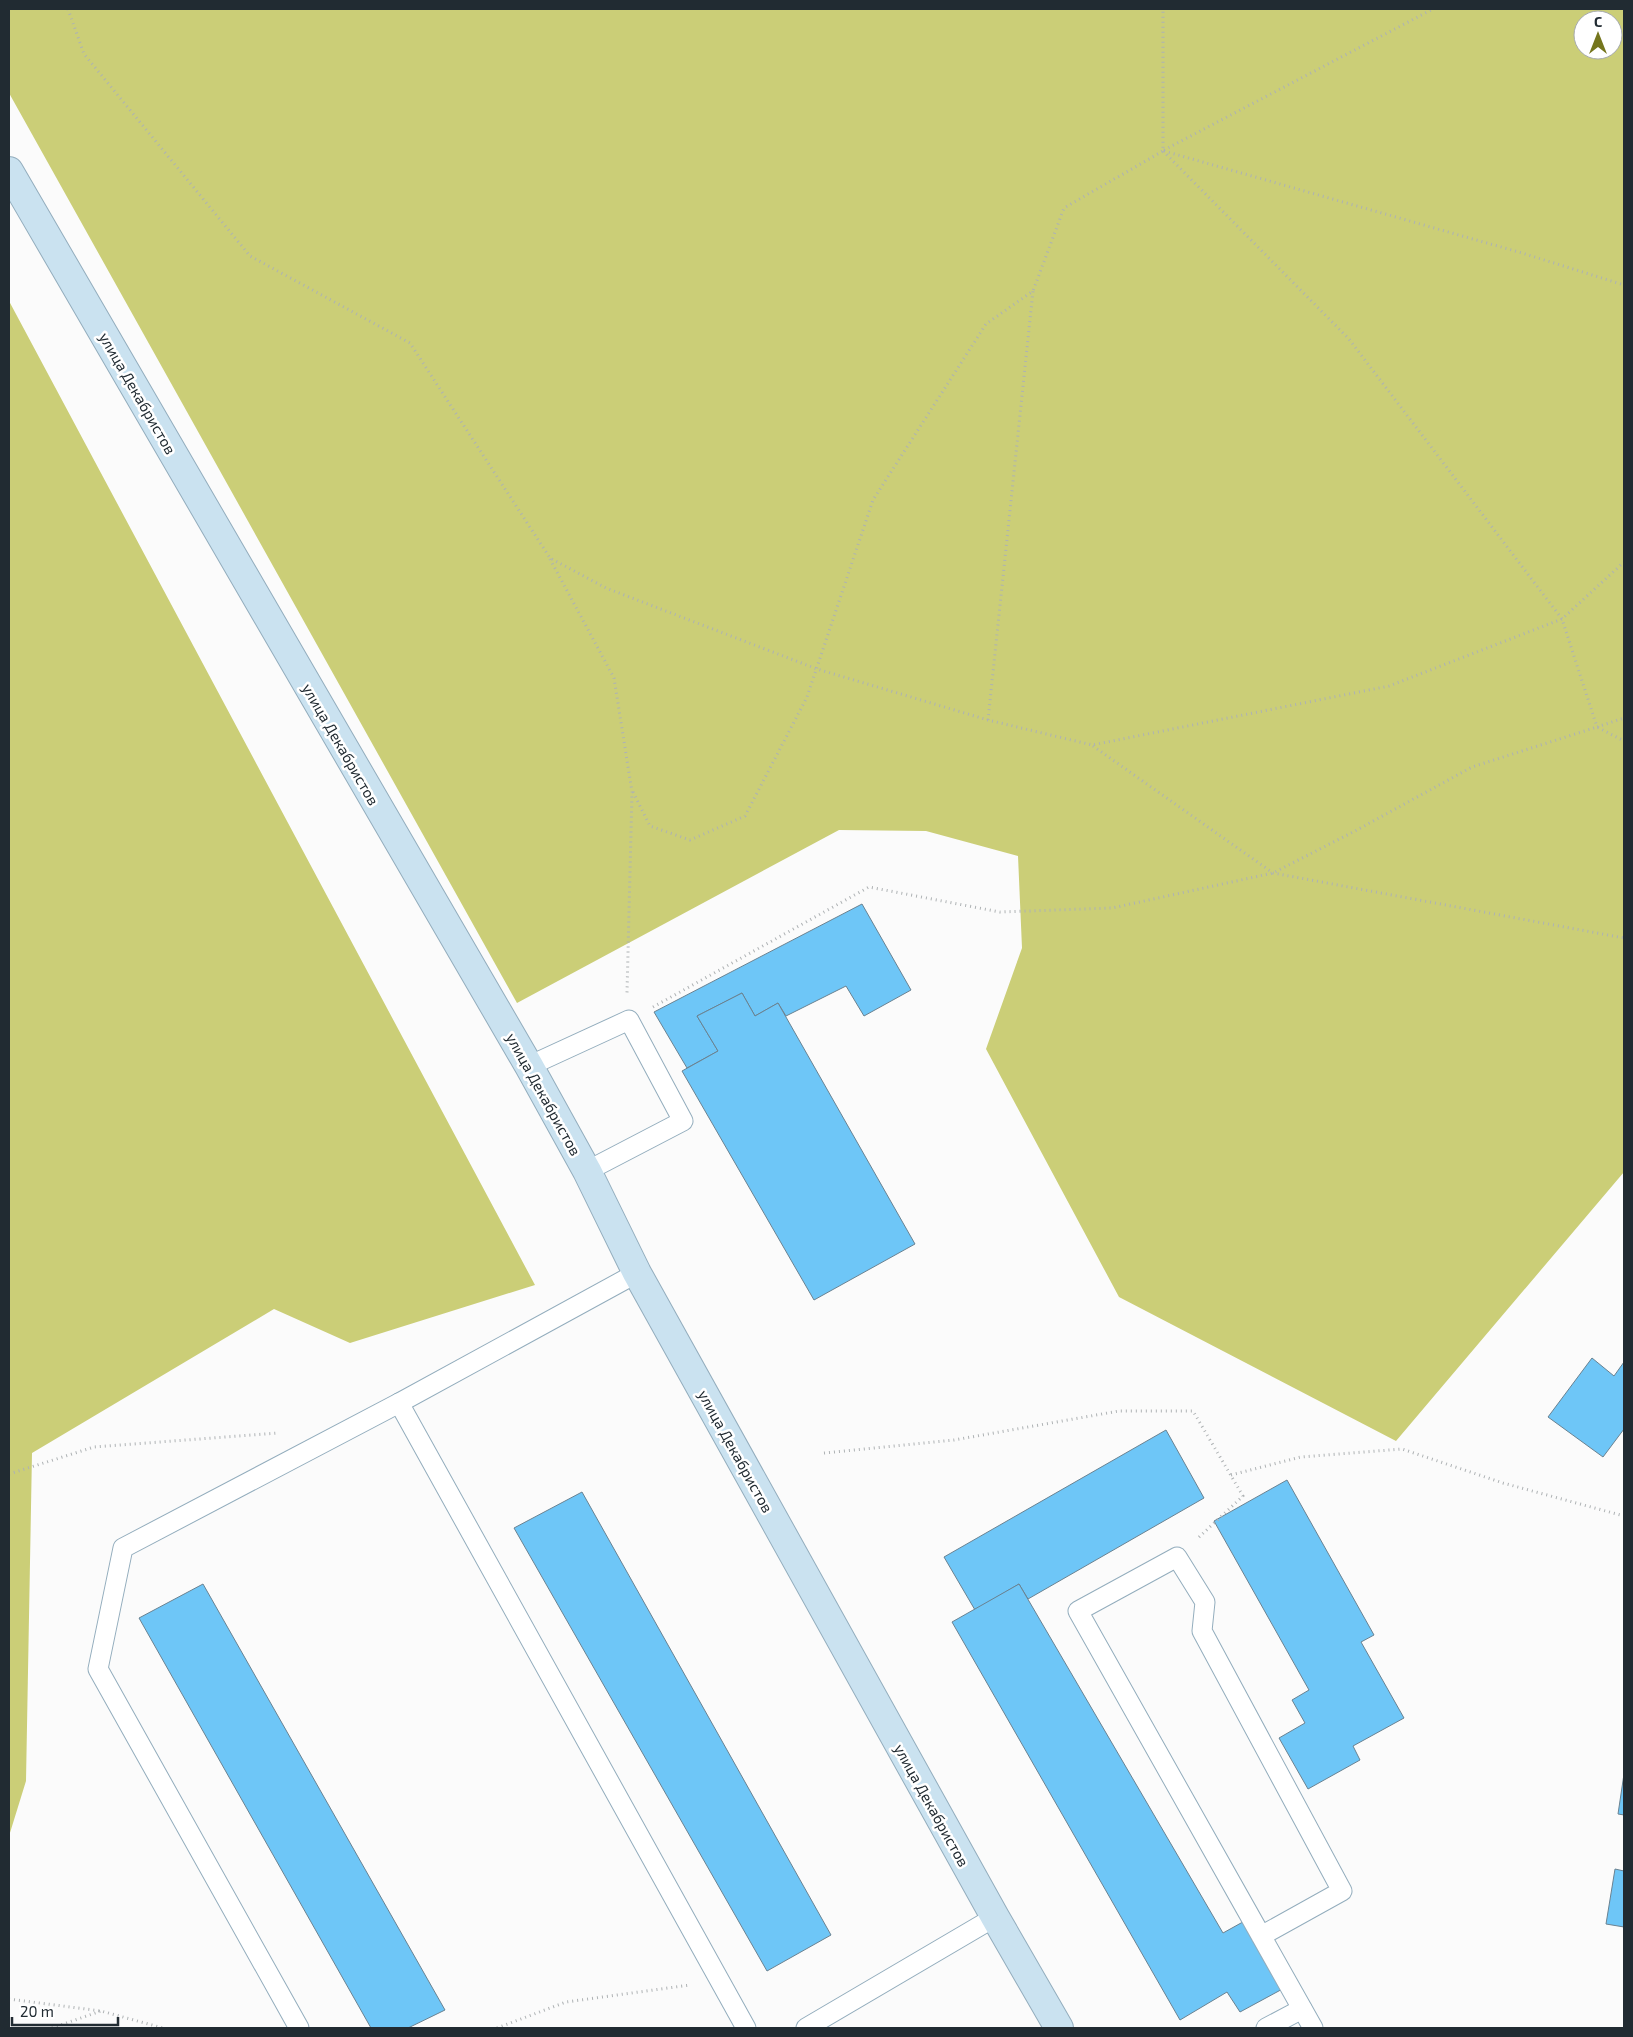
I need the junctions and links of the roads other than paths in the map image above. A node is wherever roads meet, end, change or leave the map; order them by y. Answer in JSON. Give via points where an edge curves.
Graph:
{"nodes":[{"id":1,"x":9,"y":171,"type":"edge"},
{"id":2,"x":529,"y":1066,"type":"junction"},
{"id":3,"x":587,"y":1171,"type":"junction"},
{"id":4,"x":637,"y":1273,"type":"junction"},
{"id":5,"x":399,"y":1403,"type":"junction"},
{"id":6,"x":995,"y":1917,"type":"junction"},
{"id":7,"x":1261,"y":1936,"type":"junction"},
{"id":8,"x":1302,"y":2009,"type":"junction"},
{"id":9,"x":299,"y":2028,"type":"edge"},
{"id":10,"x":746,"y":2028,"type":"edge"},
{"id":11,"x":806,"y":2028,"type":"edge"},
{"id":12,"x":1059,"y":2028,"type":"edge"},
{"id":13,"x":1266,"y":2028,"type":"edge"},
{"id":14,"x":1313,"y":2028,"type":"edge"}],
"edges":[{"from":1,"to":2,"type":"street","name":"улица Декабристов"},
{"from":2,"to":3,"type":"street","name":"улица Декабристов"},
{"from":2,"to":3,"type":"lane","via":[[630,1020],[683,1121]]},
{"from":3,"to":4,"type":"street","name":"улица Декабристов"},
{"from":4,"to":5,"type":"lane"},
{"from":4,"to":6,"type":"street","name":"улица Декабристов"},
{"from":5,"to":9,"type":"lane","via":[[123,1548],[98,1669]]},
{"from":5,"to":10,"type":"lane"},
{"from":6,"to":11,"type":"lane"},
{"from":6,"to":12,"type":"street","name":"улица Декабристов"},
{"from":7,"to":7,"type":"lane","via":[[1078,1611],[1177,1557],[1206,1602],[1202,1631],[1342,1891]]},
{"from":7,"to":8,"type":"lane"},
{"from":8,"to":13,"type":"lane"},
{"from":8,"to":14,"type":"lane"}]}
